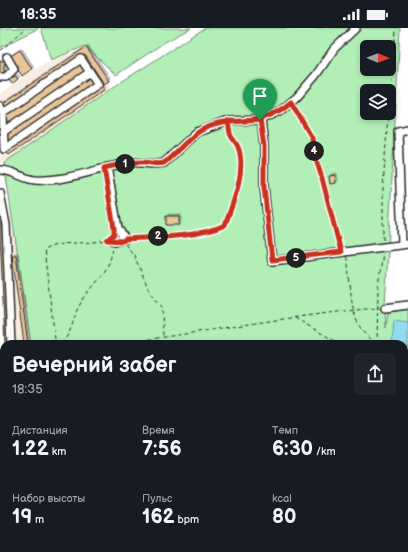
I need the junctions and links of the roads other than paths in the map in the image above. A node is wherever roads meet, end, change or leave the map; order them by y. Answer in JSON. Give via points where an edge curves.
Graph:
{"nodes":[{"id":1,"x":356,"y":28,"type":"edge"},
{"id":2,"x":7,"y":57,"type":"dead end"},
{"id":3,"x":90,"y":72,"type":"junction"},
{"id":4,"x":0,"y":77,"type":"edge"},
{"id":5,"x":0,"y":106,"type":"edge"},
{"id":6,"x":3,"y":113,"type":"junction"},
{"id":7,"x":260,"y":120,"type":"junction"},
{"id":8,"x":408,"y":129,"type":"edge"},
{"id":9,"x":3,"y":132,"type":"junction"},
{"id":10,"x":107,"y":168,"type":"junction"},
{"id":11,"x":0,"y":170,"type":"edge"},
{"id":12,"x":0,"y":194,"type":"edge"},
{"id":13,"x":405,"y":232,"type":"edge"},
{"id":14,"x":110,"y":239,"type":"road end"},
{"id":15,"x":405,"y":245,"type":"edge"},
{"id":16,"x":408,"y":305,"type":"edge"},
{"id":17,"x":381,"y":308,"type":"road end"},
{"id":18,"x":11,"y":340,"type":"edge"},
{"id":19,"x":0,"y":496,"type":"edge"},
{"id":20,"x":0,"y":514,"type":"edge"},
{"id":21,"x":100,"y":552,"type":"edge"},
{"id":22,"x":111,"y":552,"type":"edge"}],
"edges":[{"from":1,"to":7,"type":"street","via":[[334,49],[316,75],[291,102],[280,111]]},
{"from":2,"to":4,"type":"street","via":[[14,69],[6,77]]},
{"from":3,"to":6,"type":"street","via":[[81,59]]},
{"from":3,"to":9,"type":"street"},
{"from":3,"to":9,"type":"street","via":[[98,84],[4,149]]},
{"from":5,"to":6,"type":"street"},
{"from":6,"to":9,"type":"street"},
{"from":7,"to":10,"type":"street","via":[[228,121],[197,132],[164,163],[158,165],[146,162]]},
{"from":7,"to":15,"type":"street","via":[[272,260]]},
{"from":8,"to":13,"type":"street","via":[[398,131]]},
{"from":10,"to":11,"type":"street","via":[[45,180],[28,179]]},
{"from":10,"to":14,"type":"street","via":[[118,228],[124,240]]},
{"from":12,"to":18,"type":"street","via":[[6,225]]},
{"from":13,"to":15,"type":"street"},
{"from":16,"to":17,"type":"street"},
{"from":19,"to":20,"type":"street"},
{"from":21,"to":22,"type":"street"}]}
